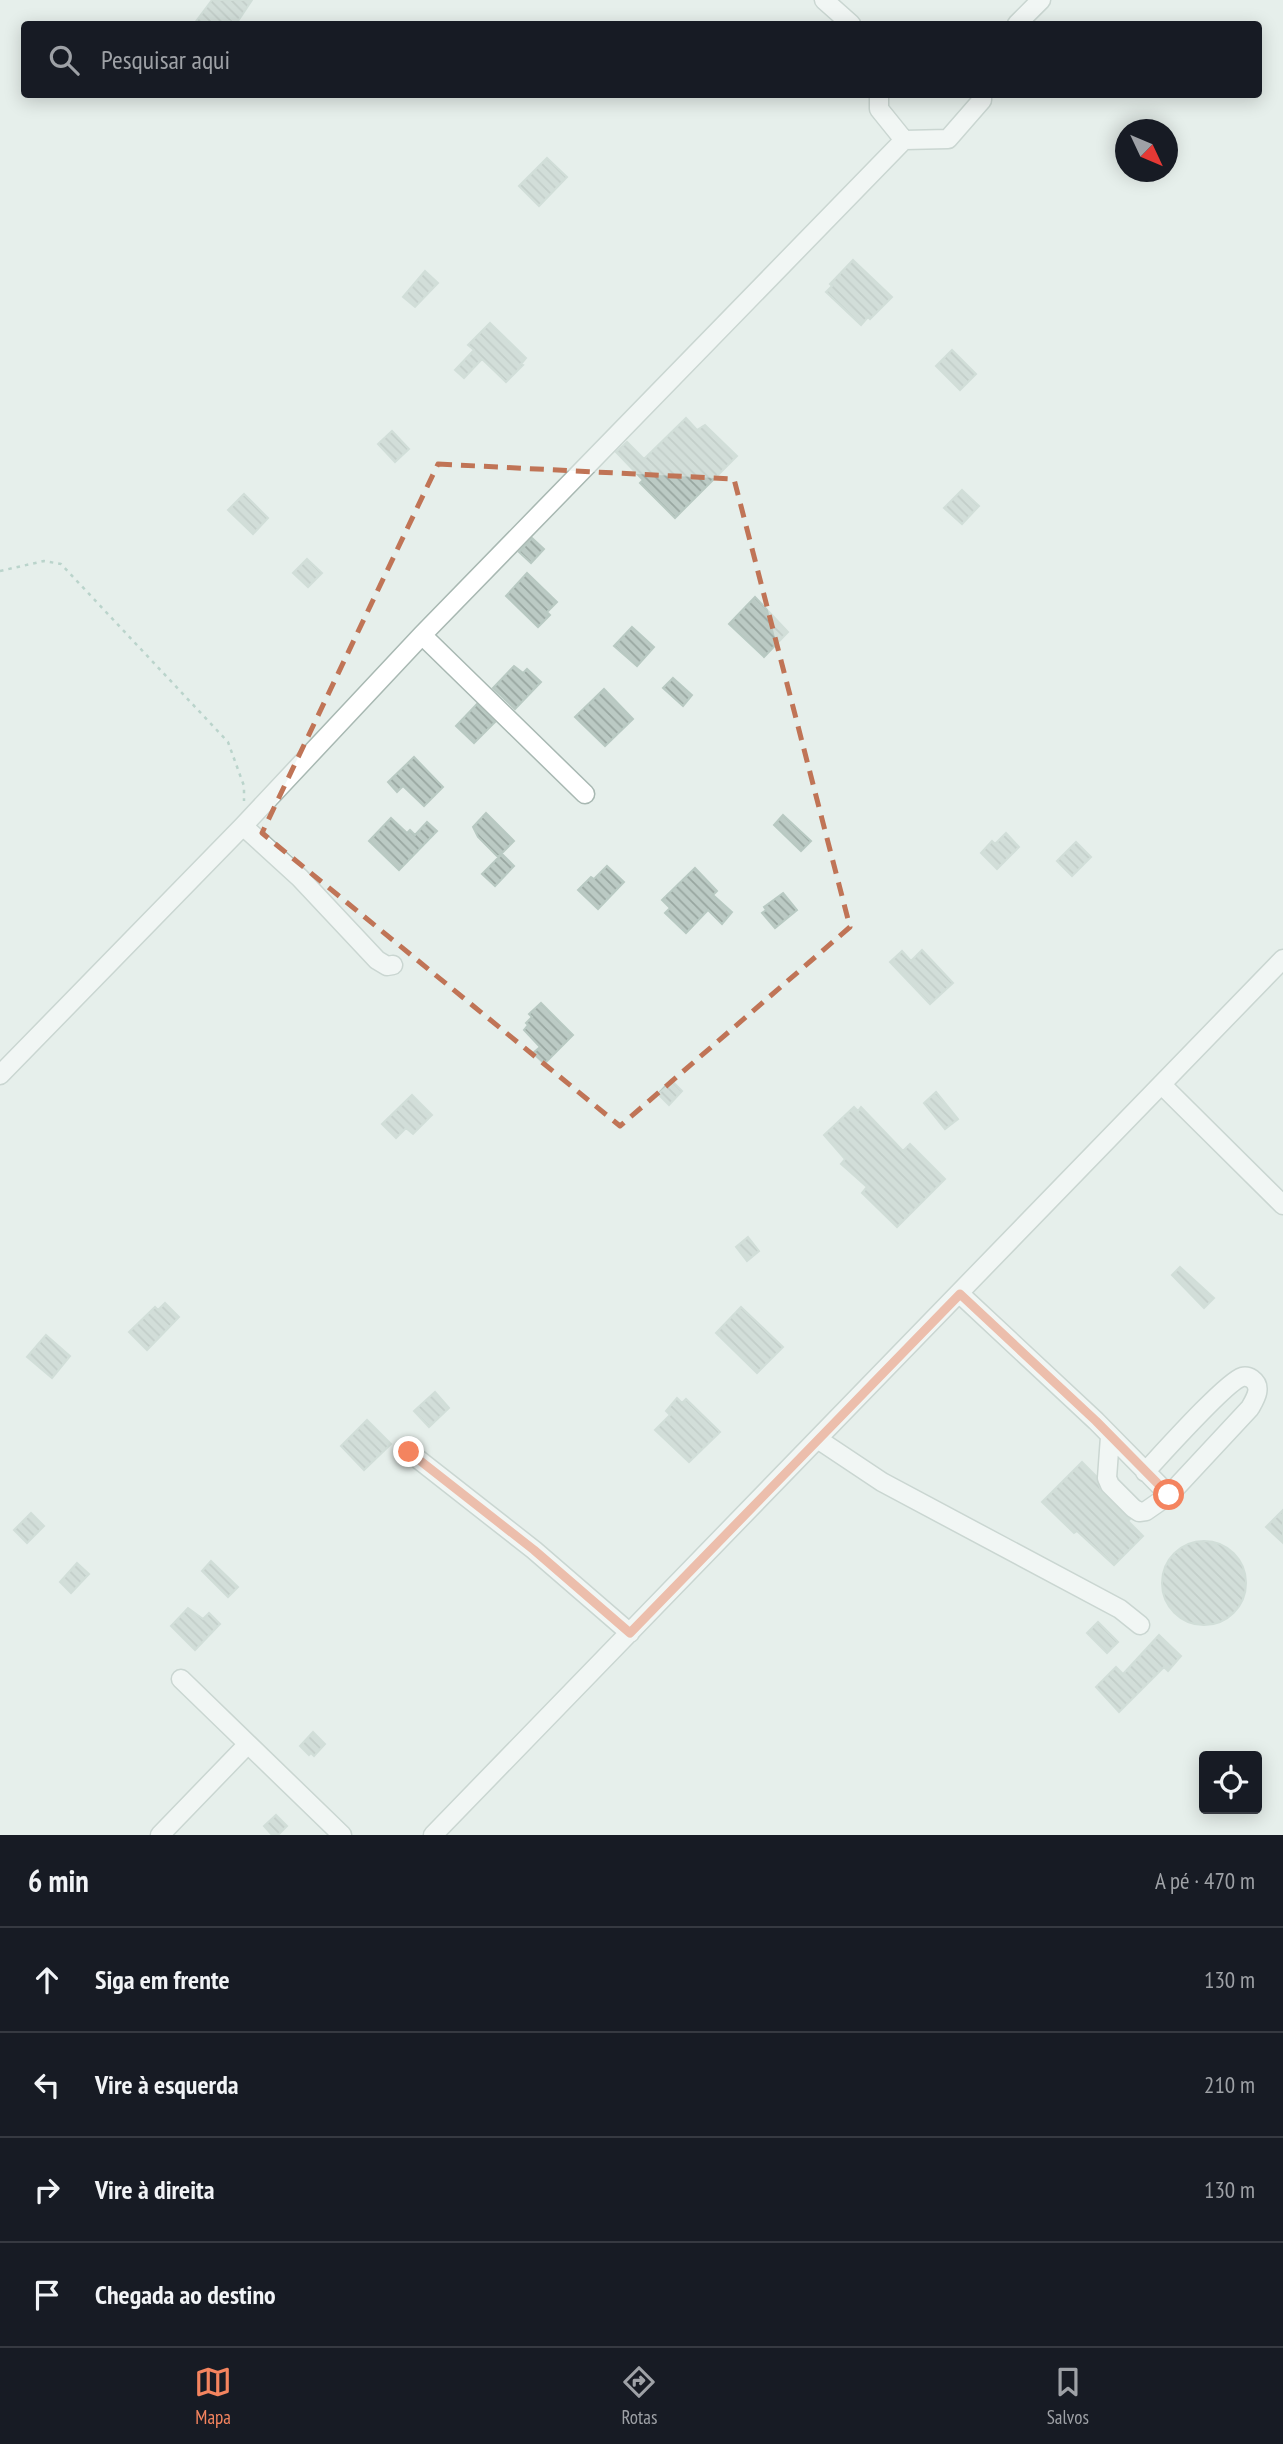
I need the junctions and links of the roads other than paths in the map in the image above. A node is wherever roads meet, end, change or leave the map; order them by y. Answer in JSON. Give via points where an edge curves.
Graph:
{"nodes":[{"id":1,"x":824,"y":0,"type":"edge"},
{"id":2,"x":1041,"y":0,"type":"edge"},
{"id":3,"x":848,"y":21,"type":"edge"},
{"id":4,"x":1020,"y":21,"type":"edge"},
{"id":5,"x":879,"y":98,"type":"edge"},
{"id":6,"x":982,"y":98,"type":"edge"},
{"id":7,"x":904,"y":140,"type":"junction"},
{"id":8,"x":422,"y":635,"type":"junction"},
{"id":9,"x":585,"y":794,"type":"dead end"},
{"id":10,"x":243,"y":826,"type":"junction"},
{"id":11,"x":1282,"y":962,"type":"edge"},
{"id":12,"x":393,"y":965,"type":"dead end"},
{"id":13,"x":0,"y":1075,"type":"edge"},
{"id":14,"x":1162,"y":1085,"type":"junction"},
{"id":15,"x":1283,"y":1205,"type":"edge"},
{"id":16,"x":960,"y":1294,"type":"junction"},
{"id":17,"x":1110,"y":1437,"type":"junction"},
{"id":18,"x":819,"y":1440,"type":"junction"},
{"id":19,"x":409,"y":1452,"type":"dead end"},
{"id":20,"x":1145,"y":1472,"type":"junction"},
{"id":21,"x":1169,"y":1495,"type":"junction"},
{"id":22,"x":1140,"y":1625,"type":"dead end"},
{"id":23,"x":630,"y":1633,"type":"junction"},
{"id":24,"x":181,"y":1679,"type":"dead end"},
{"id":25,"x":248,"y":1744,"type":"junction"},
{"id":26,"x":160,"y":1835,"type":"edge"},
{"id":27,"x":342,"y":1835,"type":"edge"},
{"id":28,"x":433,"y":1835,"type":"edge"}],
"edges":[{"from":1,"to":3,"type":"street"},
{"from":2,"to":4,"type":"street"},
{"from":5,"to":7,"type":"street","via":[[879,109]]},
{"from":6,"to":7,"type":"street","via":[[948,139]]},
{"from":7,"to":8,"type":"street"},
{"from":8,"to":9,"type":"street"},
{"from":8,"to":10,"type":"street"},
{"from":10,"to":12,"type":"street","via":[[300,878],[377,960]]},
{"from":10,"to":13,"type":"street"},
{"from":11,"to":14,"type":"street"},
{"from":14,"to":15,"type":"street"},
{"from":14,"to":16,"type":"street"},
{"from":16,"to":17,"type":"street"},
{"from":16,"to":18,"type":"street"},
{"from":17,"to":20,"type":"street"},
{"from":17,"to":21,"type":"street","via":[[1107,1478],[1133,1508],[1146,1511]]},
{"from":18,"to":22,"type":"street","via":[[882,1482],[1120,1609]]},
{"from":18,"to":23,"type":"street"},
{"from":19,"to":23,"type":"street"},
{"from":20,"to":21,"type":"street"},
{"from":20,"to":21,"type":"street","via":[[1224,1390],[1250,1377],[1258,1389],[1250,1408]]},
{"from":23,"to":28,"type":"street"},
{"from":24,"to":25,"type":"street"},
{"from":25,"to":26,"type":"street"},
{"from":25,"to":27,"type":"street"}]}
